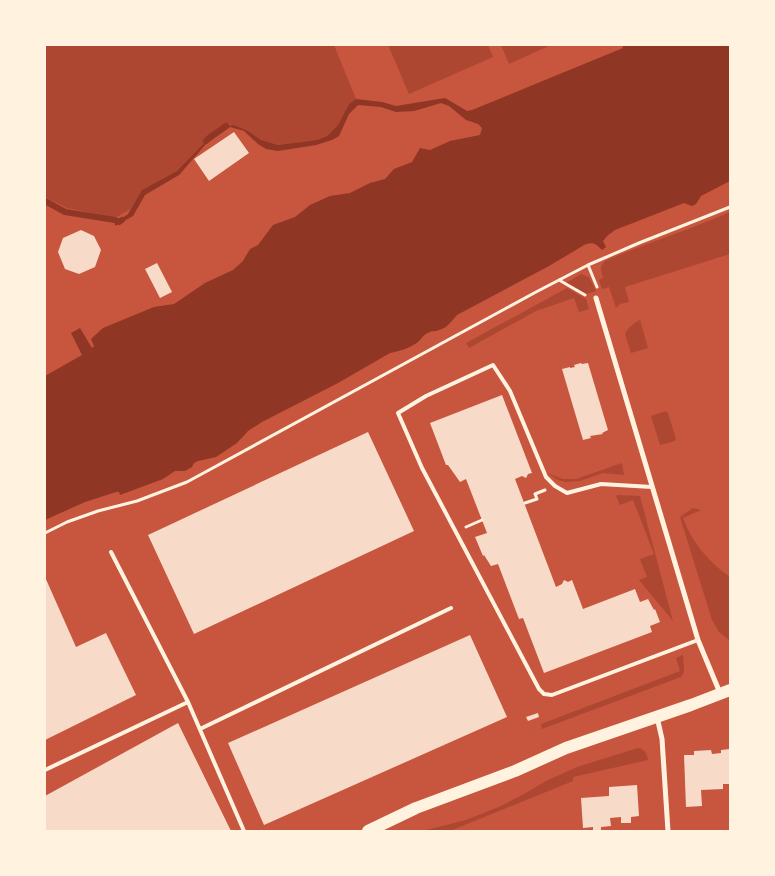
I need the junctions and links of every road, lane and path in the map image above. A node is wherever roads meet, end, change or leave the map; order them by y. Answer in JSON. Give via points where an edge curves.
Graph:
{"nodes":[{"id":1,"x":730,"y":207,"type":"edge"},
{"id":2,"x":588,"y":265,"type":"junction"},
{"id":3,"x":559,"y":280,"type":"junction"},
{"id":4,"x":595,"y":296,"type":"junction"},
{"id":5,"x":555,"y":486,"type":"junction"},
{"id":6,"x":652,"y":487,"type":"junction"},
{"id":7,"x":524,"y":504,"type":"dead end"},
{"id":8,"x":45,"y":533,"type":"edge"},
{"id":9,"x":111,"y":552,"type":"dead end"},
{"id":10,"x":451,"y":608,"type":"dead end"},
{"id":11,"x":698,"y":640,"type":"junction"},
{"id":12,"x":725,"y":692,"type":"edge"},
{"id":13,"x":188,"y":702,"type":"junction"},
{"id":14,"x":657,"y":717,"type":"junction"},
{"id":15,"x":200,"y":729,"type":"junction"},
{"id":16,"x":45,"y":770,"type":"edge"},
{"id":17,"x":244,"y":831,"type":"edge"},
{"id":18,"x":368,"y":831,"type":"edge"},
{"id":19,"x":668,"y":831,"type":"edge"}],
"edges":[{"from":1,"to":2,"type":"path"},
{"from":2,"to":3,"type":"path"},
{"from":2,"to":4,"type":"path","via":[[600,293]]},
{"from":3,"to":4,"type":"path","via":[[587,297]]},
{"from":3,"to":8,"type":"path","via":[[187,482],[137,502],[67,522]]},
{"from":4,"to":6,"type":"street"},
{"from":5,"to":6,"type":"lane","via":[[568,493],[601,484]]},
{"from":5,"to":7,"type":"path","via":[[535,494],[537,499]]},
{"from":5,"to":11,"type":"lane","via":[[546,477],[510,391],[493,365],[426,396],[398,413],[422,468],[544,694],[552,695]]},
{"from":6,"to":11,"type":"street"},
{"from":9,"to":13,"type":"lane"},
{"from":10,"to":15,"type":"lane"},
{"from":11,"to":12,"type":"street"},
{"from":12,"to":14,"type":"main road"},
{"from":13,"to":15,"type":"lane"},
{"from":13,"to":16,"type":"lane"},
{"from":14,"to":18,"type":"main road","via":[[566,748],[416,808]]},
{"from":14,"to":19,"type":"street","via":[[662,739]]},
{"from":15,"to":17,"type":"lane"}]}
